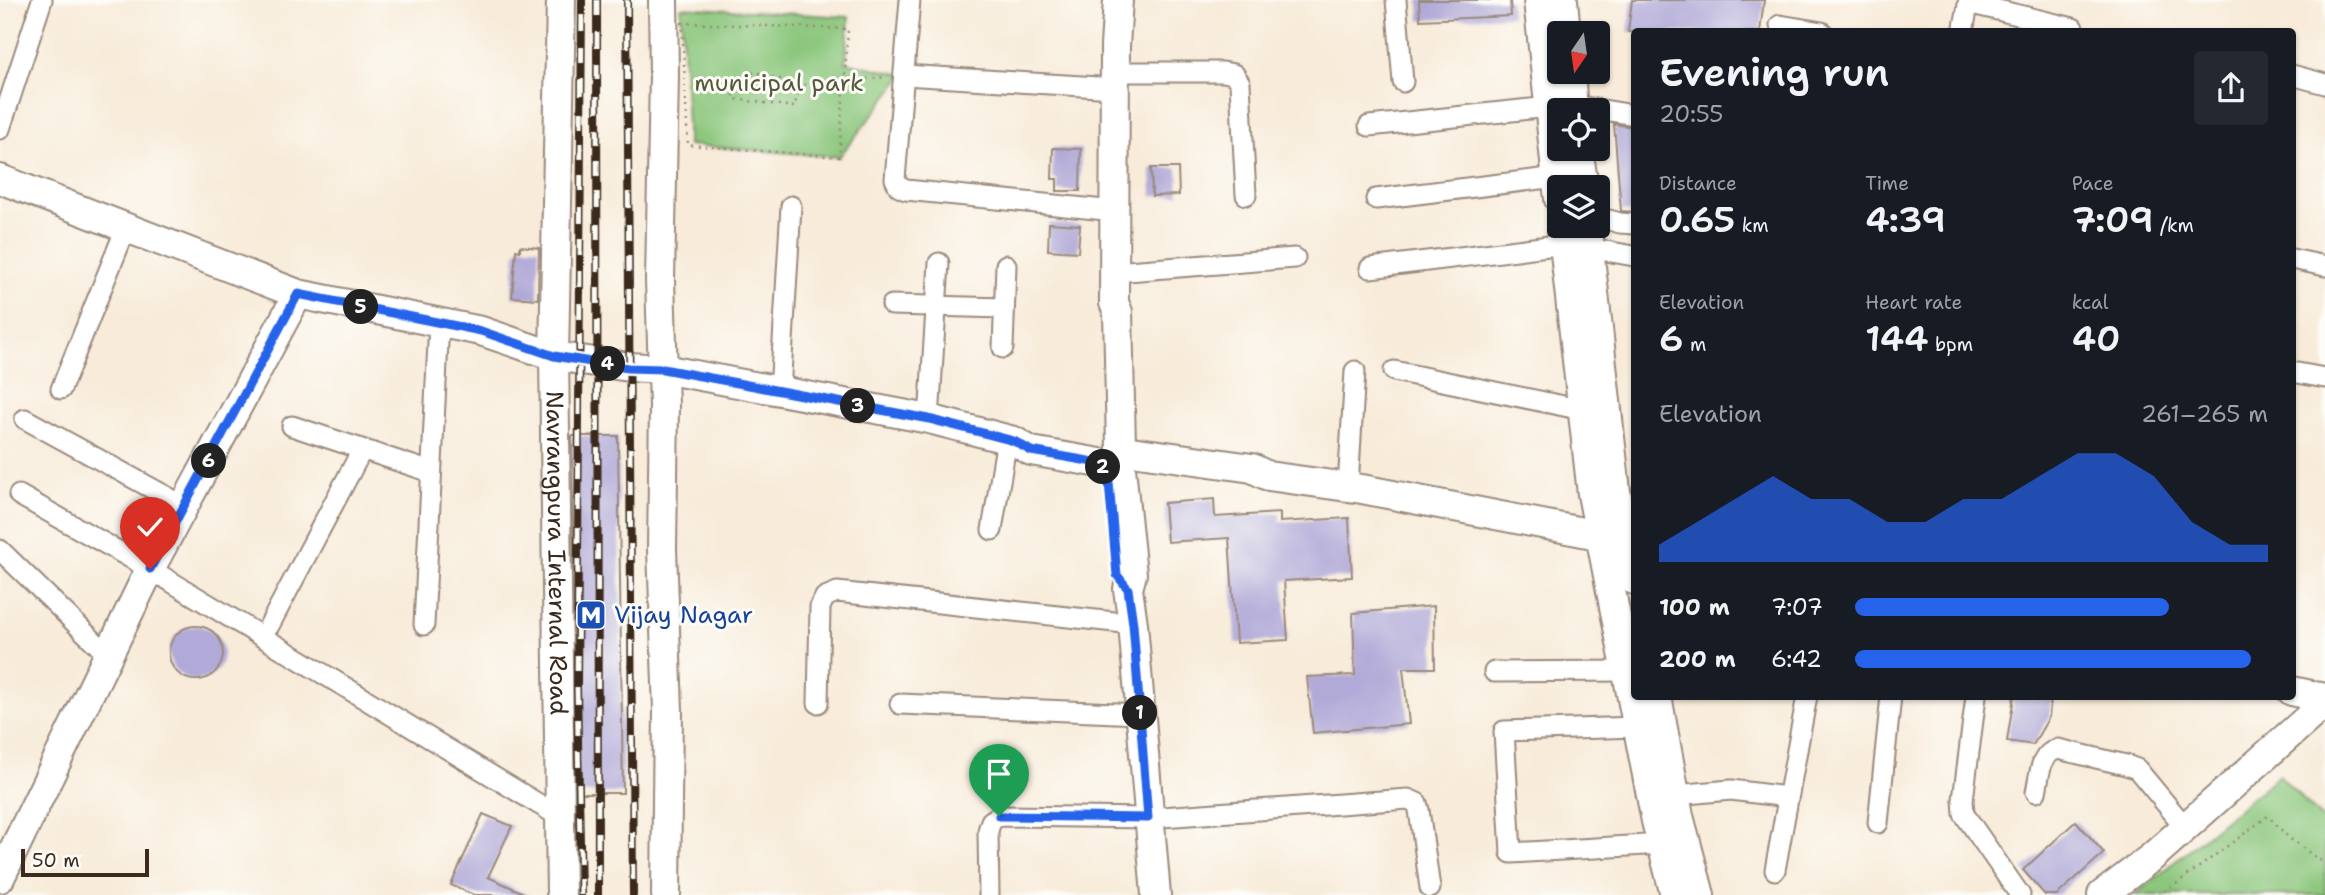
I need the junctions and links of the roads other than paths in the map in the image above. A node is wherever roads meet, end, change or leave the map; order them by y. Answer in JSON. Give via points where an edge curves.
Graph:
{"nodes":[{"id":1,"x":42,"y":0,"type":"edge"},
{"id":2,"x":561,"y":0,"type":"edge"},
{"id":3,"x":663,"y":0,"type":"edge"},
{"id":4,"x":910,"y":0,"type":"edge"},
{"id":5,"x":1118,"y":0,"type":"edge"},
{"id":6,"x":1396,"y":0,"type":"edge"},
{"id":7,"x":1538,"y":0,"type":"edge"},
{"id":8,"x":1563,"y":0,"type":"edge"},
{"id":9,"x":1968,"y":2,"type":"edge"},
{"id":10,"x":1565,"y":21,"type":"edge"},
{"id":11,"x":1780,"y":25,"type":"dead end"},
{"id":12,"x":1798,"y":28,"type":"edge"},
{"id":13,"x":1964,"y":28,"type":"edge"},
{"id":14,"x":2073,"y":28,"type":"dead end"},
{"id":15,"x":904,"y":75,"type":"junction"},
{"id":16,"x":2296,"y":76,"type":"edge"},
{"id":17,"x":1115,"y":80,"type":"junction"},
{"id":18,"x":1403,"y":82,"type":"dead end"},
{"id":19,"x":2325,"y":85,"type":"edge"},
{"id":20,"x":1563,"y":98,"type":"edge"},
{"id":21,"x":1547,"y":109,"type":"edge"},
{"id":22,"x":1610,"y":112,"type":"edge"},
{"id":23,"x":1631,"y":115,"type":"edge"},
{"id":24,"x":1369,"y":126,"type":"dead end"},
{"id":25,"x":0,"y":129,"type":"edge"},
{"id":26,"x":0,"y":179,"type":"edge"},
{"id":27,"x":1547,"y":189,"type":"edge"},
{"id":28,"x":1246,"y":195,"type":"dead end"},
{"id":29,"x":1376,"y":200,"type":"dead end"},
{"id":30,"x":791,"y":206,"type":"dead end"},
{"id":31,"x":1115,"y":211,"type":"junction"},
{"id":32,"x":1610,"y":220,"type":"edge"},
{"id":33,"x":1631,"y":224,"type":"edge"},
{"id":34,"x":126,"y":228,"type":"junction"},
{"id":35,"x":1563,"y":238,"type":"edge"},
{"id":36,"x":1576,"y":238,"type":"edge"},
{"id":37,"x":1576,"y":238,"type":"edge"},
{"id":38,"x":1582,"y":238,"type":"edge"},
{"id":39,"x":1631,"y":255,"type":"edge"},
{"id":40,"x":1295,"y":258,"type":"dead end"},
{"id":41,"x":2296,"y":260,"type":"edge"},
{"id":42,"x":939,"y":263,"type":"dead end"},
{"id":43,"x":1006,"y":265,"type":"dead end"},
{"id":44,"x":2325,"y":266,"type":"edge"},
{"id":45,"x":1370,"y":268,"type":"dead end"},
{"id":46,"x":1114,"y":272,"type":"junction"},
{"id":47,"x":298,"y":294,"type":"junction"},
{"id":48,"x":892,"y":305,"type":"dead end"},
{"id":49,"x":936,"y":306,"type":"junction"},
{"id":50,"x":1004,"y":308,"type":"junction"},
{"id":51,"x":439,"y":322,"type":"junction"},
{"id":52,"x":1003,"y":348,"type":"dead end"},
{"id":53,"x":554,"y":356,"type":"junction"},
{"id":54,"x":663,"y":369,"type":"junction"},
{"id":55,"x":1355,"y":371,"type":"dead end"},
{"id":56,"x":1394,"y":371,"type":"dead end"},
{"id":57,"x":2296,"y":373,"type":"edge"},
{"id":58,"x":2325,"y":378,"type":"edge"},
{"id":59,"x":61,"y":389,"type":"dead end"},
{"id":60,"x":780,"y":392,"type":"junction"},
{"id":61,"x":1583,"y":410,"type":"junction"},
{"id":62,"x":25,"y":419,"type":"dead end"},
{"id":63,"x":929,"y":419,"type":"junction"},
{"id":64,"x":292,"y":426,"type":"dead end"},
{"id":65,"x":1010,"y":440,"type":"junction"},
{"id":66,"x":362,"y":450,"type":"junction"},
{"id":67,"x":1113,"y":457,"type":"junction"},
{"id":68,"x":431,"y":472,"type":"junction"},
{"id":69,"x":1348,"y":487,"type":"junction"},
{"id":70,"x":19,"y":495,"type":"dead end"},
{"id":71,"x":184,"y":506,"type":"junction"},
{"id":72,"x":992,"y":530,"type":"dead end"},
{"id":73,"x":1621,"y":539,"type":"edge"},
{"id":74,"x":0,"y":550,"type":"edge"},
{"id":75,"x":150,"y":569,"type":"junction"},
{"id":76,"x":1631,"y":571,"type":"edge"},
{"id":77,"x":1133,"y":624,"type":"junction"},
{"id":78,"x":270,"y":625,"type":"dead end"},
{"id":79,"x":424,"y":625,"type":"dead end"},
{"id":80,"x":107,"y":654,"type":"junction"},
{"id":81,"x":1628,"y":671,"type":"junction"},
{"id":82,"x":1494,"y":672,"type":"dead end"},
{"id":83,"x":1631,"y":688,"type":"edge"},
{"id":84,"x":2296,"y":692,"type":"edge"},
{"id":85,"x":1633,"y":700,"type":"edge"},
{"id":86,"x":1658,"y":700,"type":"edge"},
{"id":87,"x":1806,"y":700,"type":"edge"},
{"id":88,"x":1891,"y":700,"type":"edge"},
{"id":89,"x":1976,"y":700,"type":"edge"},
{"id":90,"x":2325,"y":701,"type":"edge"},
{"id":91,"x":818,"y":703,"type":"dead end"},
{"id":92,"x":900,"y":704,"type":"dead end"},
{"id":93,"x":1140,"y":714,"type":"junction"},
{"id":94,"x":1638,"y":727,"type":"junction"},
{"id":95,"x":2036,"y":792,"type":"dead end"},
{"id":96,"x":1675,"y":795,"type":"junction"},
{"id":97,"x":1788,"y":797,"type":"junction"},
{"id":98,"x":560,"y":817,"type":"junction"},
{"id":99,"x":1148,"y":818,"type":"junction"},
{"id":100,"x":1878,"y":823,"type":"dead end"},
{"id":101,"x":2185,"y":827,"type":"junction"},
{"id":102,"x":1662,"y":844,"type":"junction"},
{"id":103,"x":1775,"y":870,"type":"dead end"},
{"id":104,"x":0,"y":878,"type":"edge"},
{"id":105,"x":1430,"y":888,"type":"dead end"},
{"id":106,"x":561,"y":895,"type":"edge"},
{"id":107,"x":666,"y":895,"type":"edge"},
{"id":108,"x":989,"y":895,"type":"edge"},
{"id":109,"x":1156,"y":895,"type":"edge"},
{"id":110,"x":1675,"y":895,"type":"edge"},
{"id":111,"x":1700,"y":895,"type":"edge"},
{"id":112,"x":2020,"y":895,"type":"edge"},
{"id":113,"x":2102,"y":895,"type":"edge"}],
"edges":[{"from":1,"to":25,"type":"street"},
{"from":2,"to":53,"type":"street","name":"Navrangpura Internal Road"},
{"from":3,"to":54,"type":"street"},
{"from":4,"to":15,"type":"street"},
{"from":5,"to":17,"type":"street"},
{"from":6,"to":18,"type":"street"},
{"from":7,"to":20,"type":"street"},
{"from":8,"to":10,"type":"street"},
{"from":9,"to":13,"type":"street"},
{"from":9,"to":14,"type":"street"},
{"from":11,"to":12,"type":"street"},
{"from":15,"to":17,"type":"street"},
{"from":15,"to":31,"type":"street","via":[[895,179],[899,187]]},
{"from":16,"to":19,"type":"street"},
{"from":17,"to":28,"type":"street","via":[[1234,74],[1240,83]]},
{"from":17,"to":31,"type":"street"},
{"from":21,"to":24,"type":"street"},
{"from":22,"to":23,"type":"street"},
{"from":26,"to":34,"type":"street"},
{"from":27,"to":29,"type":"street"},
{"from":30,"to":60,"type":"street"},
{"from":31,"to":46,"type":"street"},
{"from":32,"to":33,"type":"street"},
{"from":34,"to":47,"type":"street"},
{"from":34,"to":59,"type":"street"},
{"from":35,"to":45,"type":"street"},
{"from":36,"to":61,"type":"street"},
{"from":37,"to":73,"type":"street"},
{"from":38,"to":39,"type":"street"},
{"from":40,"to":46,"type":"street"},
{"from":41,"to":44,"type":"street"},
{"from":42,"to":49,"type":"street"},
{"from":43,"to":50,"type":"street"},
{"from":46,"to":67,"type":"street","via":[[1114,303],[1108,311]]},
{"from":47,"to":51,"type":"street"},
{"from":47,"to":71,"type":"street"},
{"from":48,"to":49,"type":"street"},
{"from":49,"to":50,"type":"street"},
{"from":49,"to":63,"type":"street"},
{"from":50,"to":52,"type":"street"},
{"from":51,"to":53,"type":"street"},
{"from":51,"to":68,"type":"street"},
{"from":53,"to":54,"type":"street"},
{"from":53,"to":98,"type":"street","name":"Navrangpura Internal Road"},
{"from":54,"to":60,"type":"street"},
{"from":54,"to":107,"type":"street"},
{"from":55,"to":69,"type":"street"},
{"from":56,"to":61,"type":"street"},
{"from":57,"to":58,"type":"street"},
{"from":60,"to":63,"type":"street"},
{"from":61,"to":73,"type":"street","via":[[1592,494]]},
{"from":62,"to":71,"type":"street"},
{"from":63,"to":65,"type":"street"},
{"from":64,"to":66,"type":"street"},
{"from":65,"to":67,"type":"street","via":[[1031,451]]},
{"from":65,"to":72,"type":"street"},
{"from":66,"to":68,"type":"street"},
{"from":66,"to":78,"type":"street"},
{"from":67,"to":69,"type":"street","via":[[1252,468],[1268,475]]},
{"from":67,"to":77,"type":"street","via":[[1117,575],[1128,589]]},
{"from":68,"to":79,"type":"street"},
{"from":69,"to":73,"type":"street"},
{"from":70,"to":75,"type":"street"},
{"from":71,"to":75,"type":"street"},
{"from":73,"to":76,"type":"street"},
{"from":73,"to":81,"type":"street"},
{"from":74,"to":80,"type":"street"},
{"from":75,"to":80,"type":"street"},
{"from":75,"to":98,"type":"street"},
{"from":77,"to":91,"type":"street","via":[[837,592],[825,597],[820,607]]},
{"from":77,"to":93,"type":"street"},
{"from":80,"to":104,"type":"street"},
{"from":81,"to":82,"type":"street"},
{"from":81,"to":83,"type":"street"},
{"from":84,"to":90,"type":"street"},
{"from":85,"to":94,"type":"street"},
{"from":86,"to":96,"type":"street"},
{"from":87,"to":97,"type":"street"},
{"from":88,"to":100,"type":"street"},
{"from":89,"to":112,"type":"street","via":[[1964,814]]},
{"from":90,"to":101,"type":"street"},
{"from":92,"to":93,"type":"street"},
{"from":93,"to":99,"type":"street"},
{"from":94,"to":102,"type":"street"},
{"from":94,"to":102,"type":"street","via":[[1504,731],[1511,853]]},
{"from":95,"to":101,"type":"street","via":[[2044,756],[2050,751],[2126,765],[2137,769]]},
{"from":96,"to":97,"type":"street","via":[[1731,790]]},
{"from":96,"to":111,"type":"street"},
{"from":97,"to":103,"type":"street"},
{"from":98,"to":106,"type":"street","name":"Navrangpura Internal Road"},
{"from":99,"to":105,"type":"street","via":[[1408,799],[1417,803],[1419,810]]},
{"from":99,"to":108,"type":"street","via":[[999,816],[988,831]]},
{"from":99,"to":109,"type":"street"},
{"from":101,"to":113,"type":"street"},
{"from":102,"to":110,"type":"street"}]}
